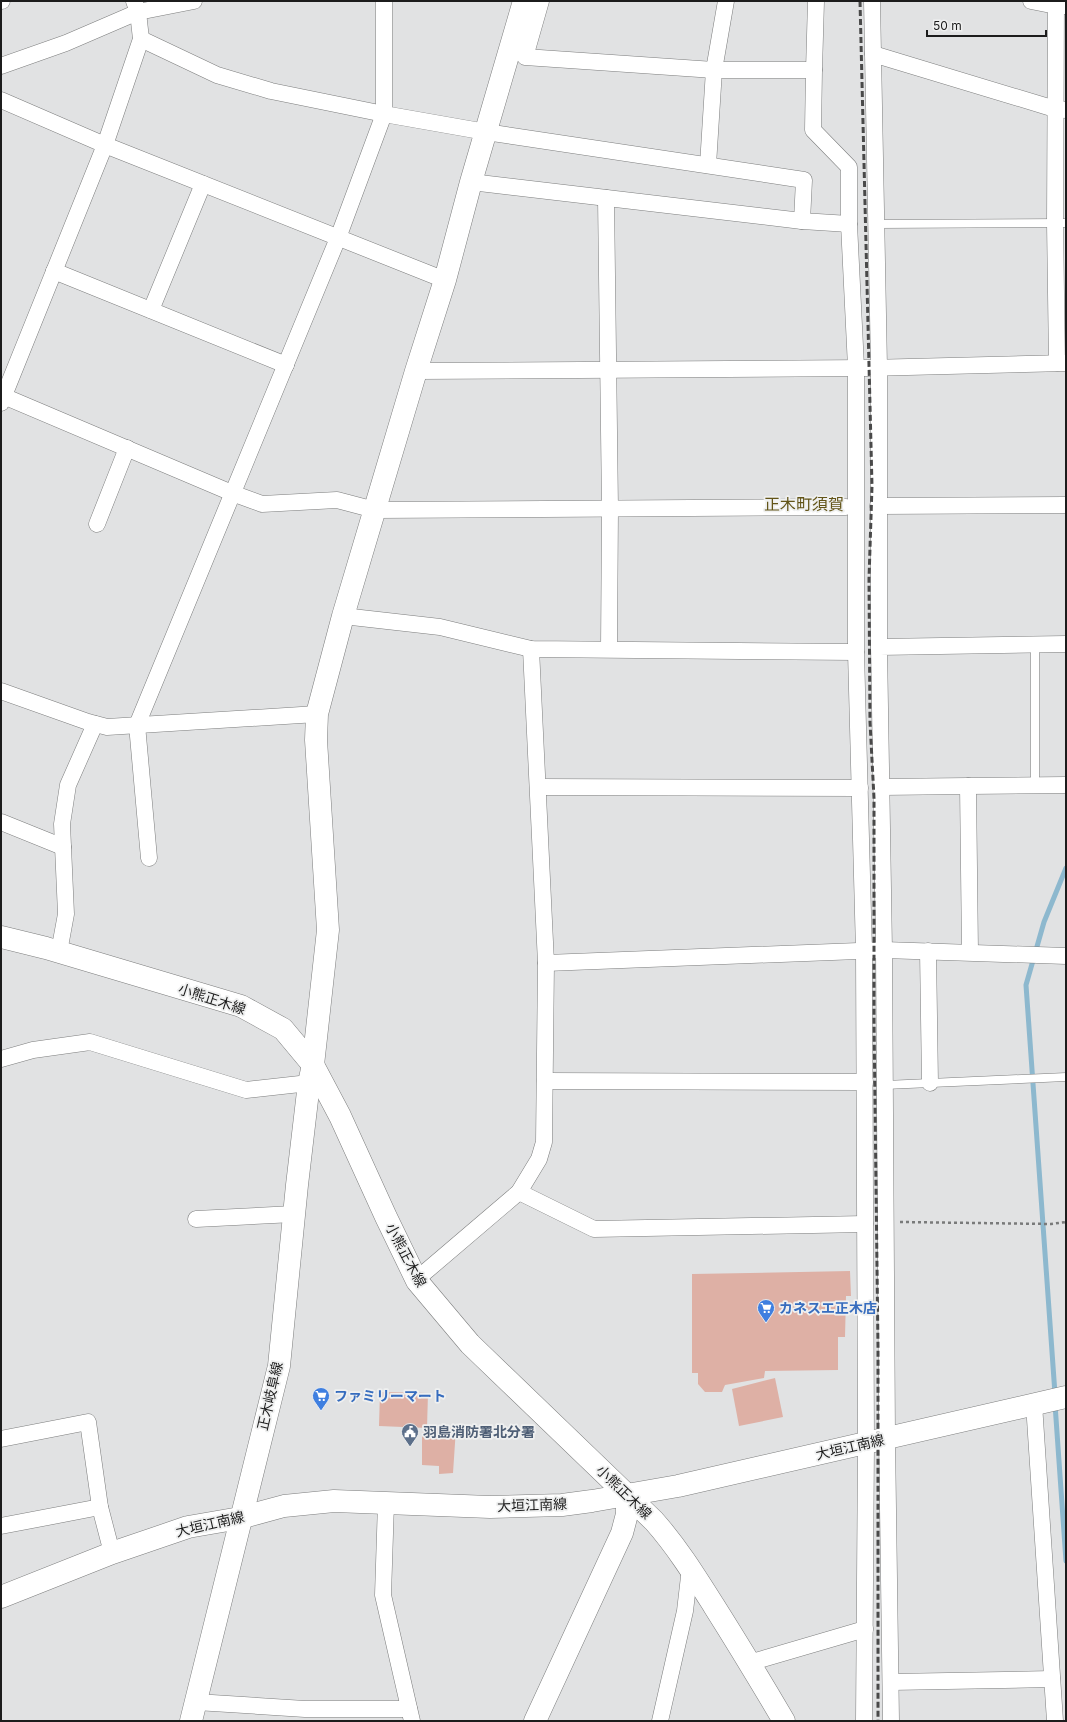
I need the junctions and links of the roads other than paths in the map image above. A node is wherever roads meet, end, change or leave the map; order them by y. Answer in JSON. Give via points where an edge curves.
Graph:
{"nodes":[{"id":1,"x":194,"y":1,"type":"edge"},
{"id":2,"x":384,"y":1,"type":"edge"},
{"id":3,"x":524,"y":1,"type":"edge"},
{"id":4,"x":541,"y":1,"type":"edge"},
{"id":5,"x":726,"y":1,"type":"edge"},
{"id":6,"x":816,"y":1,"type":"edge"},
{"id":7,"x":872,"y":1,"type":"edge"},
{"id":8,"x":1031,"y":1,"type":"edge"},
{"id":9,"x":1061,"y":6,"type":"edge"},
{"id":10,"x":136,"y":7,"type":"edge"},
{"id":11,"x":141,"y":39,"type":"junction"},
{"id":12,"x":874,"y":54,"type":"junction"},
{"id":13,"x":1,"y":66,"type":"edge"},
{"id":14,"x":714,"y":70,"type":"junction"},
{"id":15,"x":814,"y":70,"type":"junction"},
{"id":16,"x":1,"y":100,"type":"edge"},
{"id":17,"x":1060,"y":109,"type":"edge"},
{"id":18,"x":384,"y":114,"type":"junction"},
{"id":19,"x":486,"y":132,"type":"junction"},
{"id":20,"x":105,"y":145,"type":"junction"},
{"id":21,"x":708,"y":165,"type":"junction"},
{"id":22,"x":471,"y":182,"type":"junction"},
{"id":23,"x":203,"y":184,"type":"junction"},
{"id":24,"x":606,"y":198,"type":"junction"},
{"id":25,"x":802,"y":221,"type":"junction"},
{"id":26,"x":1060,"y":223,"type":"edge"},
{"id":27,"x":849,"y":224,"type":"junction"},
{"id":28,"x":877,"y":224,"type":"junction"},
{"id":29,"x":338,"y":238,"type":"junction"},
{"id":30,"x":54,"y":271,"type":"junction"},
{"id":31,"x":445,"y":280,"type":"junction"},
{"id":32,"x":151,"y":310,"type":"junction"},
{"id":33,"x":1062,"y":363,"type":"edge"},
{"id":34,"x":286,"y":365,"type":"junction"},
{"id":35,"x":856,"y":367,"type":"junction"},
{"id":36,"x":879,"y":367,"type":"junction"},
{"id":37,"x":608,"y":369,"type":"junction"},
{"id":38,"x":416,"y":371,"type":"junction"},
{"id":39,"x":2,"y":398,"type":"edge"},
{"id":40,"x":127,"y":448,"type":"junction"},
{"id":41,"x":232,"y":493,"type":"junction"},
{"id":42,"x":1066,"y":505,"type":"edge"},
{"id":43,"x":878,"y":506,"type":"junction"},
{"id":44,"x":846,"y":507,"type":"dead end"},
{"id":45,"x":610,"y":508,"type":"junction"},
{"id":46,"x":375,"y":510,"type":"junction"},
{"id":47,"x":97,"y":524,"type":"dead end"},
{"id":48,"x":343,"y":616,"type":"junction"},
{"id":49,"x":1035,"y":644,"type":"junction"},
{"id":50,"x":1066,"y":644,"type":"edge"},
{"id":51,"x":879,"y":647,"type":"junction"},
{"id":52,"x":531,"y":648,"type":"junction"},
{"id":53,"x":609,"y":649,"type":"junction"},
{"id":54,"x":856,"y":652,"type":"junction"},
{"id":55,"x":1,"y":691,"type":"edge"},
{"id":56,"x":317,"y":714,"type":"junction"},
{"id":57,"x":95,"y":724,"type":"junction"},
{"id":58,"x":137,"y":725,"type":"junction"},
{"id":59,"x":1066,"y":784,"type":"edge"},
{"id":60,"x":1035,"y":785,"type":"junction"},
{"id":61,"x":881,"y":786,"type":"junction"},
{"id":62,"x":968,"y":786,"type":"junction"},
{"id":63,"x":538,"y":787,"type":"junction"},
{"id":64,"x":860,"y":788,"type":"junction"},
{"id":65,"x":1,"y":822,"type":"edge"},
{"id":66,"x":63,"y":847,"type":"junction"},
{"id":67,"x":150,"y":858,"type":"dead end"},
{"id":68,"x":1,"y":937,"type":"edge"},
{"id":69,"x":884,"y":950,"type":"junction"},
{"id":70,"x":864,"y":951,"type":"junction"},
{"id":71,"x":928,"y":951,"type":"junction"},
{"id":72,"x":60,"y":952,"type":"junction"},
{"id":73,"x":970,"y":952,"type":"junction"},
{"id":74,"x":1066,"y":956,"type":"edge"},
{"id":75,"x":546,"y":963,"type":"junction"},
{"id":76,"x":1,"y":1059,"type":"edge"},
{"id":77,"x":311,"y":1074,"type":"junction"},
{"id":78,"x":1066,"y":1077,"type":"edge"},
{"id":79,"x":544,"y":1081,"type":"junction"},
{"id":80,"x":865,"y":1082,"type":"junction"},
{"id":81,"x":930,"y":1083,"type":"junction"},
{"id":82,"x":885,"y":1085,"type":"junction"},
{"id":83,"x":519,"y":1192,"type":"junction"},
{"id":84,"x":294,"y":1214,"type":"junction"},
{"id":85,"x":196,"y":1219,"type":"dead end"},
{"id":86,"x":865,"y":1224,"type":"junction"},
{"id":87,"x":417,"y":1281,"type":"junction"},
{"id":88,"x":1066,"y":1397,"type":"edge"},
{"id":89,"x":1034,"y":1404,"type":"junction"},
{"id":90,"x":887,"y":1438,"type":"junction"},
{"id":91,"x":1,"y":1439,"type":"edge"},
{"id":92,"x":866,"y":1443,"type":"junction"},
{"id":93,"x":627,"y":1495,"type":"junction"},
{"id":94,"x":386,"y":1503,"type":"junction"},
{"id":95,"x":100,"y":1507,"type":"junction"},
{"id":96,"x":240,"y":1518,"type":"junction"},
{"id":97,"x":1,"y":1526,"type":"edge"},
{"id":98,"x":112,"y":1554,"type":"junction"},
{"id":99,"x":690,"y":1568,"type":"junction"},
{"id":100,"x":1,"y":1597,"type":"edge"},
{"id":101,"x":865,"y":1629,"type":"junction"},
{"id":102,"x":749,"y":1663,"type":"junction"},
{"id":103,"x":1052,"y":1679,"type":"junction"},
{"id":104,"x":891,"y":1682,"type":"junction"},
{"id":105,"x":193,"y":1711,"type":"edge"},
{"id":106,"x":304,"y":1715,"type":"edge"},
{"id":107,"x":410,"y":1715,"type":"edge"},
{"id":108,"x":535,"y":1721,"type":"edge"},
{"id":109,"x":660,"y":1721,"type":"edge"},
{"id":110,"x":784,"y":1721,"type":"edge"},
{"id":111,"x":864,"y":1721,"type":"edge"},
{"id":112,"x":891,"y":1721,"type":"edge"},
{"id":113,"x":1055,"y":1721,"type":"edge"}],
"edges":[{"from":1,"to":10,"type":"street"},
{"from":2,"to":18,"type":"street"},
{"from":3,"to":19,"type":"street","name":"正木岐阜線"},
{"from":4,"to":14,"type":"street","via":[[525,57]]},
{"from":5,"to":14,"type":"street"},
{"from":6,"to":15,"type":"street"},
{"from":7,"to":12,"type":"street"},
{"from":8,"to":9,"type":"street"},
{"from":9,"to":17,"type":"street"},
{"from":10,"to":11,"type":"street"},
{"from":10,"to":13,"type":"street","via":[[66,43]]},
{"from":11,"to":18,"type":"street","via":[[217,75],[271,91]]},
{"from":11,"to":20,"type":"street"},
{"from":12,"to":17,"type":"street"},
{"from":12,"to":28,"type":"street"},
{"from":14,"to":15,"type":"street"},
{"from":14,"to":21,"type":"street"},
{"from":15,"to":27,"type":"street","via":[[812,130],[849,166]]},
{"from":16,"to":20,"type":"street"},
{"from":17,"to":26,"type":"street"},
{"from":18,"to":19,"type":"street"},
{"from":18,"to":29,"type":"street"},
{"from":19,"to":21,"type":"street"},
{"from":19,"to":22,"type":"street","name":"正木岐阜線"},
{"from":20,"to":23,"type":"street"},
{"from":20,"to":30,"type":"street"},
{"from":21,"to":25,"type":"street","via":[[804,180]]},
{"from":22,"to":24,"type":"street"},
{"from":22,"to":31,"type":"street","name":"正木岐阜線"},
{"from":23,"to":29,"type":"street"},
{"from":23,"to":32,"type":"street"},
{"from":24,"to":25,"type":"street"},
{"from":24,"to":37,"type":"street"},
{"from":25,"to":27,"type":"street"},
{"from":26,"to":28,"type":"lane"},
{"from":26,"to":33,"type":"street"},
{"from":27,"to":35,"type":"street"},
{"from":28,"to":36,"type":"street"},
{"from":29,"to":31,"type":"street"},
{"from":29,"to":34,"type":"street"},
{"from":30,"to":32,"type":"street"},
{"from":30,"to":39,"type":"street"},
{"from":31,"to":38,"type":"street","name":"正木岐阜線"},
{"from":32,"to":34,"type":"street"},
{"from":33,"to":36,"type":"street"},
{"from":34,"to":41,"type":"street"},
{"from":35,"to":36,"type":"street"},
{"from":35,"to":37,"type":"street"},
{"from":35,"to":54,"type":"street"},
{"from":36,"to":43,"type":"street"},
{"from":37,"to":38,"type":"street"},
{"from":37,"to":45,"type":"street"},
{"from":38,"to":46,"type":"street","name":"正木岐阜線"},
{"from":39,"to":40,"type":"street"},
{"from":40,"to":41,"type":"street"},
{"from":40,"to":47,"type":"street"},
{"from":41,"to":46,"type":"street","via":[[262,504],[338,500]]},
{"from":41,"to":58,"type":"street"},
{"from":42,"to":43,"type":"street"},
{"from":43,"to":51,"type":"street"},
{"from":44,"to":45,"type":"street"},
{"from":45,"to":46,"type":"street"},
{"from":45,"to":53,"type":"street"},
{"from":46,"to":48,"type":"street","name":"正木岐阜線"},
{"from":48,"to":52,"type":"street","via":[[440,628]]},
{"from":48,"to":56,"type":"street","name":"正木岐阜線"},
{"from":49,"to":50,"type":"street"},
{"from":49,"to":51,"type":"street"},
{"from":49,"to":60,"type":"lane"},
{"from":51,"to":61,"type":"street"},
{"from":52,"to":53,"type":"street"},
{"from":52,"to":63,"type":"street"},
{"from":53,"to":54,"type":"street"},
{"from":54,"to":64,"type":"street"},
{"from":55,"to":57,"type":"street"},
{"from":56,"to":58,"type":"street"},
{"from":56,"to":77,"type":"street","name":"正木岐阜線","via":[[316,740],[328,930]]},
{"from":57,"to":58,"type":"street","via":[[107,727]]},
{"from":57,"to":66,"type":"street","via":[[68,785],[62,824]]},
{"from":58,"to":67,"type":"street"},
{"from":59,"to":60,"type":"street"},
{"from":60,"to":62,"type":"street"},
{"from":61,"to":62,"type":"street"},
{"from":61,"to":69,"type":"street"},
{"from":62,"to":73,"type":"street"},
{"from":63,"to":64,"type":"street"},
{"from":63,"to":75,"type":"street"},
{"from":64,"to":70,"type":"street"},
{"from":65,"to":66,"type":"street"},
{"from":66,"to":72,"type":"street","via":[[66,914]]},
{"from":68,"to":72,"type":"street","name":"小熊正木線"},
{"from":69,"to":70,"type":"street"},
{"from":69,"to":71,"type":"street"},
{"from":69,"to":82,"type":"street"},
{"from":70,"to":75,"type":"street"},
{"from":70,"to":80,"type":"street"},
{"from":71,"to":73,"type":"street"},
{"from":71,"to":81,"type":"street"},
{"from":72,"to":77,"type":"street","name":"小熊正木線","via":[[241,1006],[283,1029]]},
{"from":73,"to":74,"type":"street"},
{"from":75,"to":79,"type":"street"},
{"from":76,"to":77,"type":"street","via":[[33,1050],[90,1042],[246,1090]]},
{"from":77,"to":84,"type":"street","name":"正木岐阜線"},
{"from":77,"to":87,"type":"street","name":"小熊正木線","via":[[340,1116]]},
{"from":78,"to":81,"type":"lane"},
{"from":79,"to":80,"type":"street"},
{"from":79,"to":83,"type":"street","via":[[544,1142],[540,1159]]},
{"from":80,"to":86,"type":"street"},
{"from":81,"to":82,"type":"lane"},
{"from":82,"to":90,"type":"street"},
{"from":83,"to":86,"type":"street","via":[[594,1229]]},
{"from":83,"to":87,"type":"street"},
{"from":84,"to":85,"type":"street"},
{"from":84,"to":96,"type":"street","name":"正木岐阜線","via":[[279,1366]]},
{"from":86,"to":92,"type":"street"},
{"from":87,"to":93,"type":"street","name":"小熊正木線","via":[[470,1344]]},
{"from":88,"to":89,"type":"street","name":"大垣江南線"},
{"from":89,"to":90,"type":"street","name":"大垣江南線"},
{"from":89,"to":103,"type":"street"},
{"from":90,"to":92,"type":"street","name":"大垣江南線"},
{"from":90,"to":104,"type":"street"},
{"from":91,"to":95,"type":"street","via":[[88,1422]]},
{"from":92,"to":93,"type":"street","name":"大垣江南線","via":[[678,1486]]},
{"from":92,"to":101,"type":"street"},
{"from":93,"to":94,"type":"street","name":"大垣江南線","via":[[562,1505],[490,1507]]},
{"from":93,"to":99,"type":"street","name":"小熊正木線","via":[[668,1538]]},
{"from":93,"to":108,"type":"street","via":[[627,1514],[622,1532]]},
{"from":94,"to":96,"type":"street","name":"大垣江南線","via":[[334,1501],[284,1506]]},
{"from":94,"to":107,"type":"street","via":[[384,1596]]},
{"from":95,"to":97,"type":"street"},
{"from":95,"to":98,"type":"street"},
{"from":96,"to":98,"type":"street","name":"大垣江南線","via":[[188,1526]]},
{"from":96,"to":105,"type":"street","name":"正木岐阜線"},
{"from":98,"to":100,"type":"street","name":"大垣江南線"},
{"from":99,"to":102,"type":"street","name":"小熊正木線"},
{"from":99,"to":109,"type":"street","via":[[685,1611]]},
{"from":101,"to":102,"type":"street"},
{"from":101,"to":111,"type":"street"},
{"from":102,"to":110,"type":"street","name":"小熊正木線"},
{"from":103,"to":104,"type":"street"},
{"from":103,"to":113,"type":"street"},
{"from":104,"to":112,"type":"street"},
{"from":105,"to":106,"type":"street"},
{"from":106,"to":107,"type":"street"}]}
